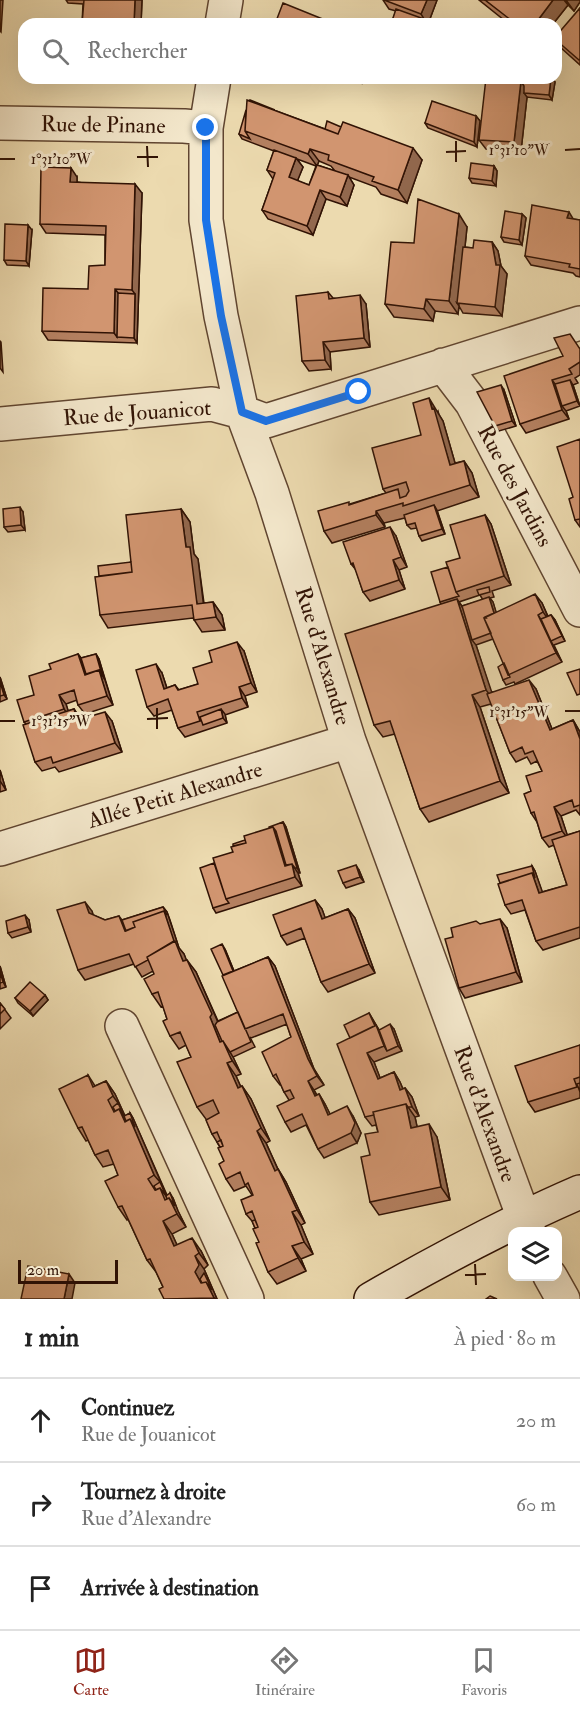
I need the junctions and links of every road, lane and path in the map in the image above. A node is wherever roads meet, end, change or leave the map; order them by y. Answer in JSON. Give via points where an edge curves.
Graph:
{"nodes":[{"id":1,"x":226,"y":0,"type":"edge"},
{"id":2,"x":223,"y":18,"type":"edge"},
{"id":3,"x":213,"y":84,"type":"edge"},
{"id":4,"x":0,"y":123,"type":"edge"},
{"id":5,"x":206,"y":128,"type":"junction"},
{"id":6,"x":580,"y":323,"type":"edge"},
{"id":7,"x":443,"y":365,"type":"junction"},
{"id":8,"x":242,"y":412,"type":"junction"},
{"id":9,"x":0,"y":424,"type":"edge"},
{"id":10,"x":580,"y":610,"type":"edge"},
{"id":11,"x":349,"y":741,"type":"junction"},
{"id":12,"x":0,"y":849,"type":"edge"},
{"id":13,"x":122,"y":1026,"type":"dead end"},
{"id":14,"x":580,"y":1192,"type":"edge"},
{"id":15,"x":526,"y":1224,"type":"edge"},
{"id":16,"x":553,"y":1281,"type":"edge"},
{"id":17,"x":247,"y":1299,"type":"edge"},
{"id":18,"x":371,"y":1299,"type":"edge"},
{"id":19,"x":562,"y":1299,"type":"edge"}],
"edges":[{"from":1,"to":2,"type":"street"},
{"from":3,"to":5,"type":"street","name":"Rue d'Alexandre"},
{"from":4,"to":5,"type":"street","name":"Rue de Pinane"},
{"from":5,"to":8,"type":"street","name":"Rue d'Alexandre","via":[[206,220]]},
{"from":6,"to":7,"type":"street","name":"Rue de Jouanicot"},
{"from":7,"to":8,"type":"street","name":"Rue de Jouanicot","via":[[266,421]]},
{"from":7,"to":10,"type":"street","name":"Rue des Jardins","via":[[472,403]]},
{"from":8,"to":9,"type":"street","name":"Rue de Jouanicot","via":[[212,404]]},
{"from":8,"to":11,"type":"street","name":"Rue d'Alexandre","via":[[272,494]]},
{"from":11,"to":12,"type":"street","name":"Allée Petit Alexandre"},
{"from":11,"to":15,"type":"street","name":"Rue d'Alexandre"},
{"from":13,"to":17,"type":"street"},
{"from":14,"to":15,"type":"street"},
{"from":15,"to":18,"type":"street","via":[[430,1265]]},
{"from":16,"to":19,"type":"street"}]}
